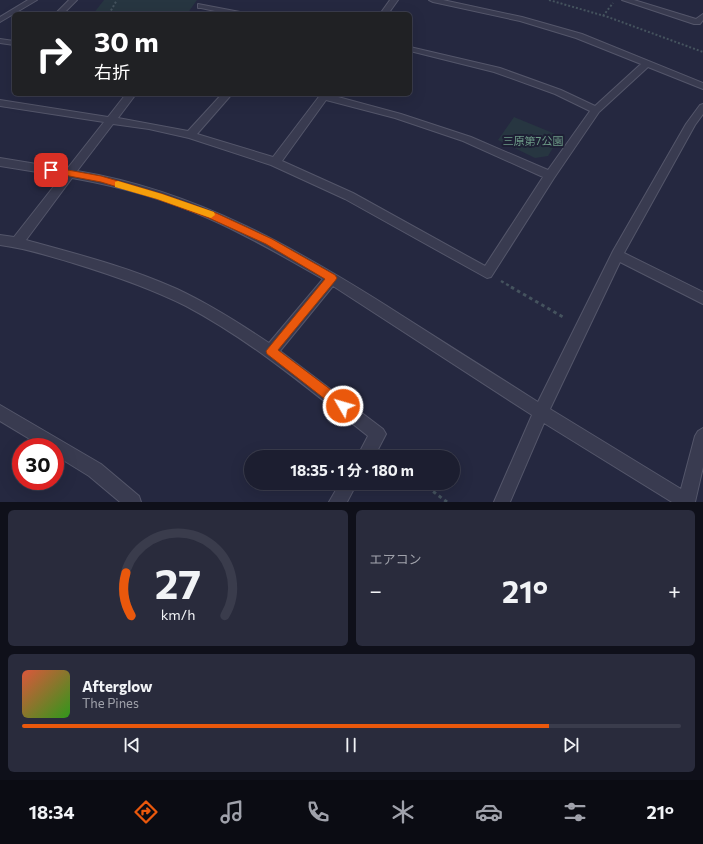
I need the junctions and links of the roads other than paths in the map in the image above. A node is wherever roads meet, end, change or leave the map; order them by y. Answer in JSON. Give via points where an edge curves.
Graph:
{"nodes":[{"id":1,"x":33,"y":0,"type":"edge"},
{"id":2,"x":73,"y":0,"type":"edge"},
{"id":3,"x":394,"y":0,"type":"edge"},
{"id":4,"x":433,"y":0,"type":"edge"},
{"id":5,"x":626,"y":0,"type":"edge"},
{"id":6,"x":203,"y":3,"type":"edge"},
{"id":7,"x":13,"y":12,"type":"edge"},
{"id":8,"x":61,"y":12,"type":"edge"},
{"id":9,"x":196,"y":12,"type":"edge"},
{"id":10,"x":233,"y":12,"type":"edge"},
{"id":11,"x":385,"y":12,"type":"edge"},
{"id":12,"x":12,"y":13,"type":"edge"},
{"id":13,"x":703,"y":16,"type":"edge"},
{"id":14,"x":0,"y":20,"type":"edge"},
{"id":15,"x":0,"y":41,"type":"edge"},
{"id":16,"x":12,"y":43,"type":"edge"},
{"id":17,"x":412,"y":49,"type":"edge"},
{"id":18,"x":647,"y":63,"type":"junction"},
{"id":19,"x":703,"y":86,"type":"edge"},
{"id":20,"x":129,"y":96,"type":"edge"},
{"id":21,"x":225,"y":96,"type":"edge"},
{"id":22,"x":0,"y":103,"type":"edge"},
{"id":23,"x":703,"y":107,"type":"edge"},
{"id":24,"x":596,"y":110,"type":"junction"},
{"id":25,"x":111,"y":120,"type":"junction"},
{"id":26,"x":190,"y":135,"type":"junction"},
{"id":27,"x":0,"y":162,"type":"edge"},
{"id":28,"x":275,"y":162,"type":"junction"},
{"id":29,"x":69,"y":174,"type":"junction"},
{"id":30,"x":550,"y":175,"type":"junction"},
{"id":31,"x":0,"y":240,"type":"edge"},
{"id":32,"x":17,"y":242,"type":"junction"},
{"id":33,"x":617,"y":255,"type":"junction"},
{"id":34,"x":332,"y":278,"type":"junction"},
{"id":35,"x":703,"y":298,"type":"edge"},
{"id":36,"x":271,"y":351,"type":"junction"},
{"id":37,"x":0,"y":412,"type":"edge"},
{"id":38,"x":541,"y":412,"type":"junction"},
{"id":39,"x":703,"y":436,"type":"edge"},
{"id":40,"x":369,"y":450,"type":"edge"},
{"id":41,"x":345,"y":490,"type":"edge"},
{"id":42,"x":133,"y":502,"type":"edge"},
{"id":43,"x":337,"y":502,"type":"edge"},
{"id":44,"x":502,"y":502,"type":"edge"},
{"id":45,"x":686,"y":502,"type":"edge"}],
"edges":[{"from":1,"to":7,"type":"street"},
{"from":2,"to":8,"type":"street"},
{"from":3,"to":11,"type":"street"},
{"from":4,"to":18,"type":"street","via":[[529,21],[580,36]]},
{"from":5,"to":13,"type":"street","via":[[697,22]]},
{"from":6,"to":9,"type":"street"},
{"from":6,"to":10,"type":"street"},
{"from":12,"to":14,"type":"street"},
{"from":15,"to":16,"type":"street"},
{"from":17,"to":24,"type":"street","via":[[497,70],[558,92]]},
{"from":18,"to":19,"type":"street"},
{"from":18,"to":24,"type":"street"},
{"from":20,"to":25,"type":"street"},
{"from":21,"to":26,"type":"street"},
{"from":22,"to":25,"type":"street"},
{"from":23,"to":33,"type":"street"},
{"from":24,"to":30,"type":"street"},
{"from":25,"to":26,"type":"street"},
{"from":25,"to":29,"type":"street"},
{"from":26,"to":28,"type":"street"},
{"from":27,"to":29,"type":"street"},
{"from":28,"to":30,"type":"street","via":[[324,96],[398,116],[467,139]]},
{"from":28,"to":30,"type":"street","via":[[349,196],[487,273]]},
{"from":29,"to":32,"type":"street"},
{"from":29,"to":34,"type":"street","via":[[101,179],[212,215],[269,242]]},
{"from":31,"to":32,"type":"street"},
{"from":32,"to":36,"type":"street","via":[[128,275],[192,303]]},
{"from":33,"to":35,"type":"street"},
{"from":33,"to":38,"type":"street"},
{"from":34,"to":36,"type":"street"},
{"from":34,"to":38,"type":"street"},
{"from":36,"to":40,"type":"street","via":[[378,434]]},
{"from":37,"to":42,"type":"street","via":[[96,470]]},
{"from":38,"to":44,"type":"street"},
{"from":38,"to":45,"type":"street"},
{"from":39,"to":45,"type":"street"},
{"from":41,"to":43,"type":"street"}]}
